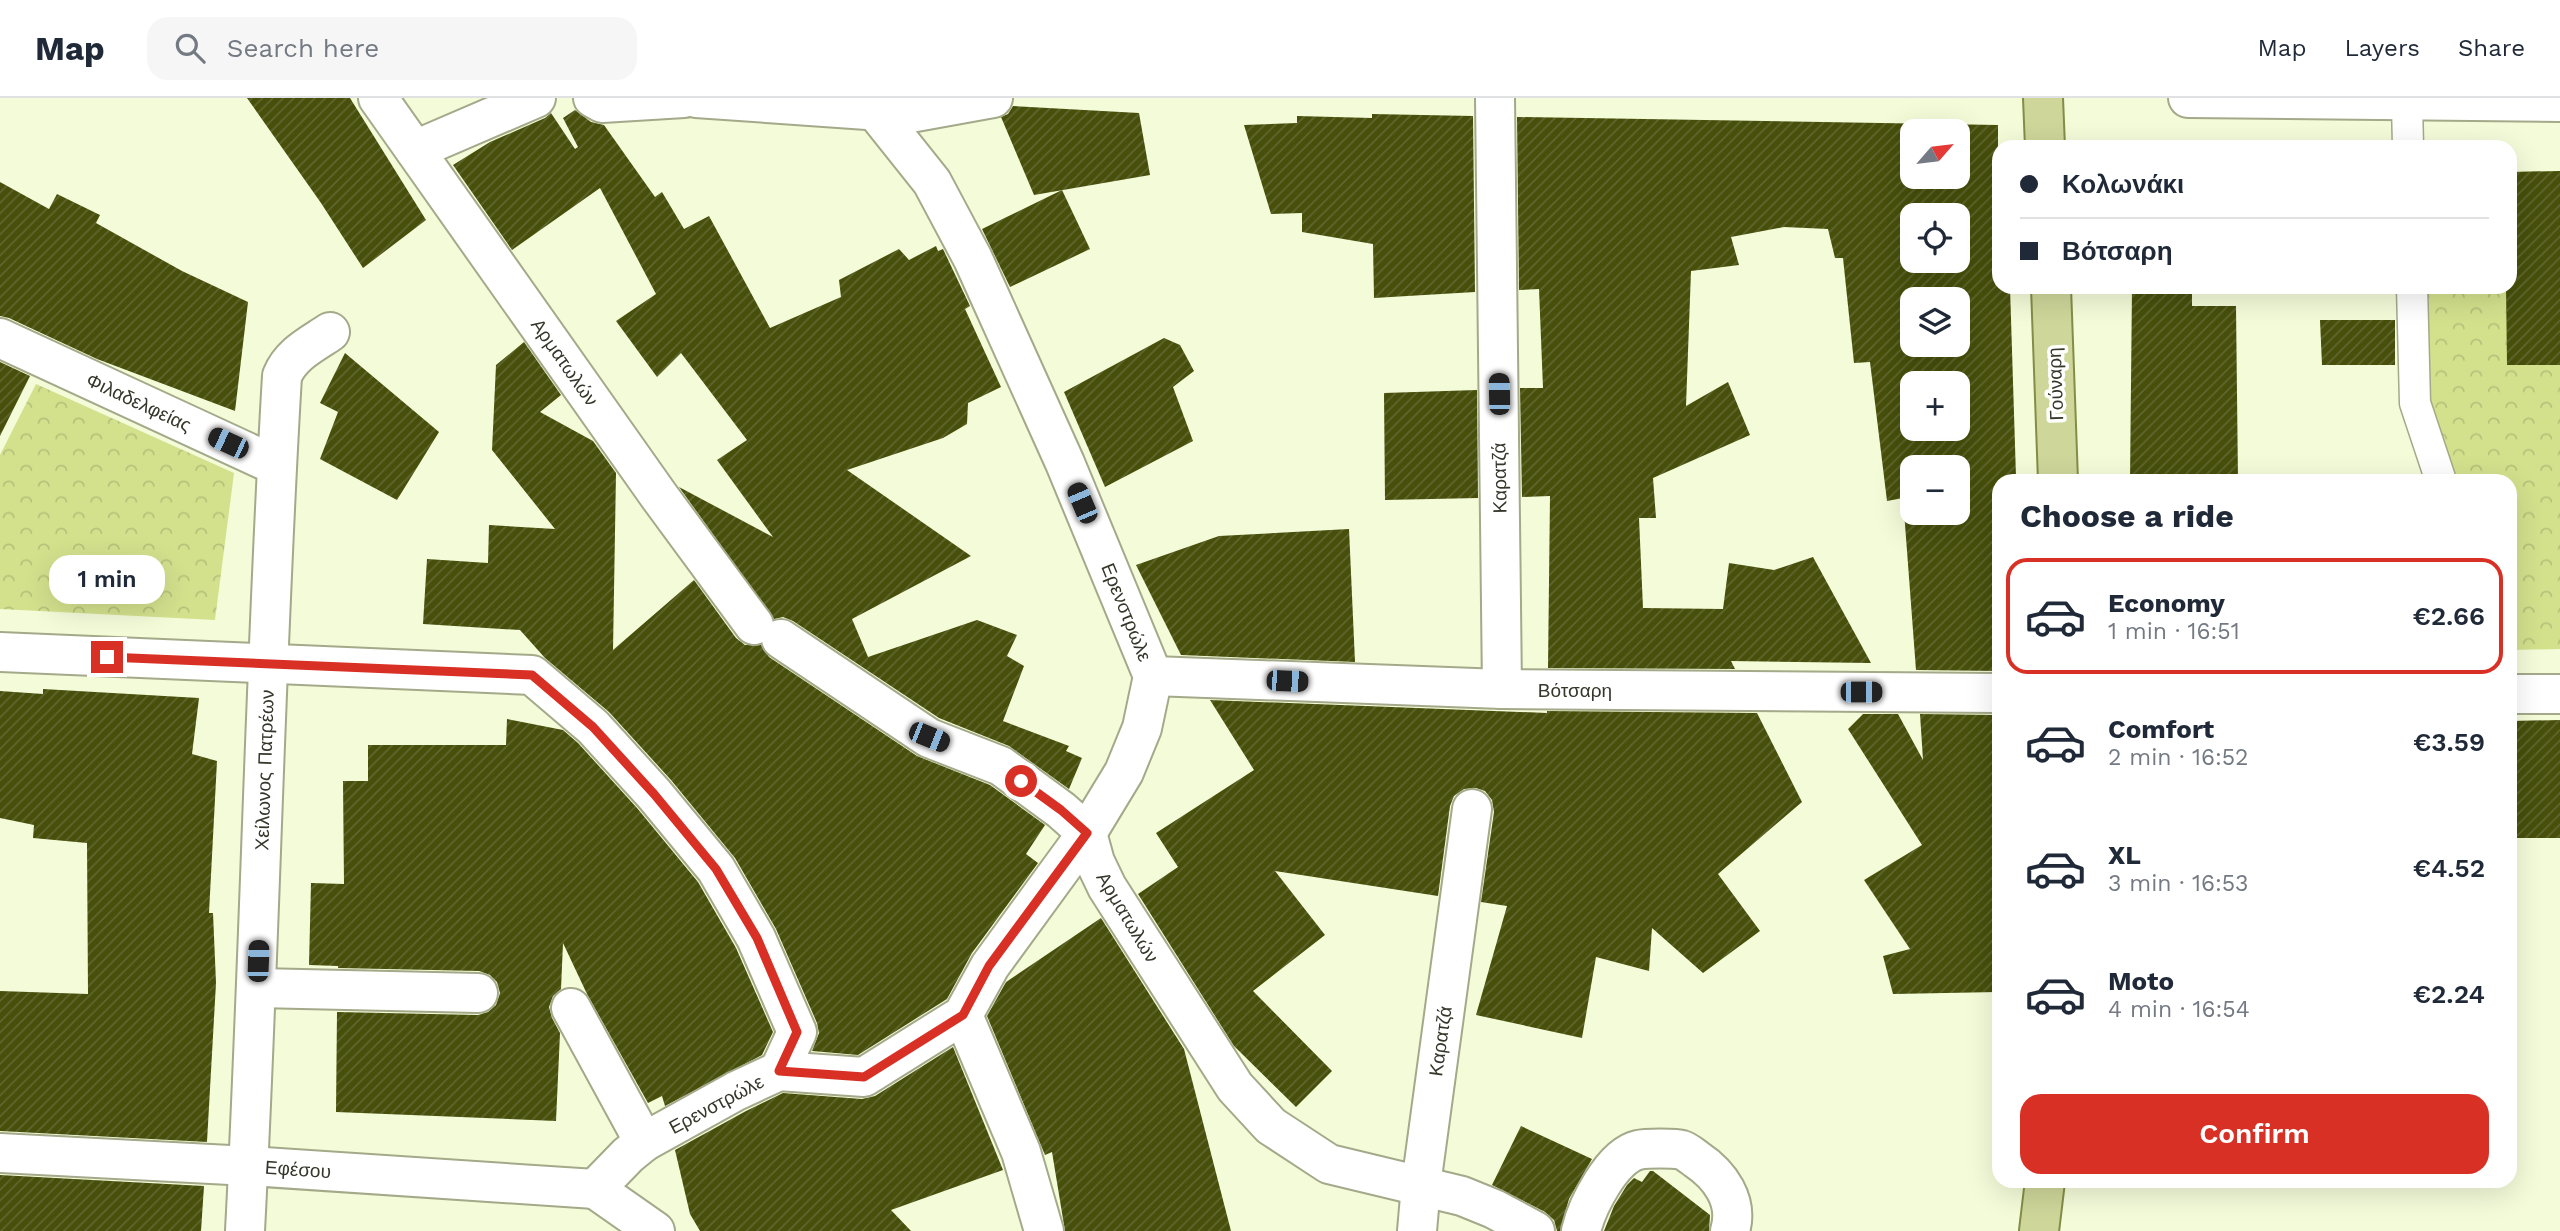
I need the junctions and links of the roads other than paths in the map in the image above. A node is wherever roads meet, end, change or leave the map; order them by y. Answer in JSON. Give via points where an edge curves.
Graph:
{"nodes":[{"id":1,"x":379,"y":98,"type":"edge"},
{"id":2,"x":536,"y":98,"type":"edge"},
{"id":3,"x":593,"y":98,"type":"edge"},
{"id":4,"x":684,"y":98,"type":"edge"},
{"id":5,"x":696,"y":98,"type":"edge"},
{"id":6,"x":993,"y":98,"type":"edge"},
{"id":7,"x":1495,"y":98,"type":"edge"},
{"id":8,"x":2043,"y":98,"type":"edge"},
{"id":9,"x":2188,"y":98,"type":"edge"},
{"id":10,"x":2407,"y":102,"type":"junction"},
{"id":11,"x":2560,"y":102,"type":"edge"},
{"id":12,"x":869,"y":104,"type":"edge"},
{"id":13,"x":2045,"y":140,"type":"edge"},
{"id":14,"x":2409,"y":140,"type":"edge"},
{"id":15,"x":415,"y":150,"type":"junction"},
{"id":16,"x":2051,"y":294,"type":"edge"},
{"id":17,"x":2412,"y":294,"type":"edge"},
{"id":18,"x":330,"y":332,"type":"dead end"},
{"id":19,"x":0,"y":338,"type":"edge"},
{"id":20,"x":277,"y":466,"type":"junction"},
{"id":21,"x":2059,"y":474,"type":"edge"},
{"id":22,"x":2439,"y":474,"type":"edge"},
{"id":23,"x":0,"y":652,"type":"edge"},
{"id":24,"x":267,"y":664,"type":"junction"},
{"id":25,"x":1153,"y":676,"type":"junction"},
{"id":26,"x":1502,"y":689,"type":"junction"},
{"id":27,"x":1992,"y":693,"type":"edge"},
{"id":28,"x":2517,"y":694,"type":"edge"},
{"id":29,"x":2560,"y":694,"type":"edge"},
{"id":30,"x":1472,"y":809,"type":"dead end"},
{"id":31,"x":1087,"y":833,"type":"junction"},
{"id":32,"x":258,"y":988,"type":"junction"},
{"id":33,"x":478,"y":993,"type":"dead end"},
{"id":34,"x":571,"y":1008,"type":"dead end"},
{"id":35,"x":963,"y":1015,"type":"junction"},
{"id":36,"x":779,"y":1071,"type":"junction"},
{"id":37,"x":644,"y":1142,"type":"junction"},
{"id":38,"x":0,"y":1153,"type":"edge"},
{"id":39,"x":249,"y":1166,"type":"junction"},
{"id":40,"x":1421,"y":1185,"type":"junction"},
{"id":41,"x":2044,"y":1188,"type":"edge"},
{"id":42,"x":614,"y":1209,"type":"edge"},
{"id":43,"x":245,"y":1231,"type":"edge"},
{"id":44,"x":655,"y":1231,"type":"edge"},
{"id":45,"x":1044,"y":1231,"type":"edge"},
{"id":46,"x":1417,"y":1231,"type":"edge"},
{"id":47,"x":1535,"y":1231,"type":"edge"},
{"id":48,"x":1581,"y":1231,"type":"edge"},
{"id":49,"x":1730,"y":1231,"type":"edge"},
{"id":50,"x":2039,"y":1231,"type":"edge"}],
"edges":[{"from":1,"to":15,"type":"street","name":"Αρματωλών"},
{"from":2,"to":15,"type":"street"},
{"from":3,"to":4,"type":"street","via":[[602,103]]},
{"from":5,"to":12,"type":"street"},
{"from":6,"to":12,"type":"street","via":[[925,112]]},
{"from":7,"to":26,"type":"street","name":"Καρατζά"},
{"from":8,"to":13,"type":"main road"},
{"from":9,"to":10,"type":"street"},
{"from":10,"to":11,"type":"street"},
{"from":10,"to":14,"type":"lane"},
{"from":12,"to":25,"type":"street","name":"Ερενστρώλε","via":[[932,183],[974,259]]},
{"from":15,"to":31,"type":"street","name":"Αρματωλών","via":[[652,485],[767,632],[929,737],[1001,766]]},
{"from":16,"to":21,"type":"main road","name":"Γούναρη"},
{"from":17,"to":22,"type":"lane","via":[[2415,403]]},
{"from":18,"to":20,"type":"street","name":"Χείλωνος Πατρέων","via":[[295,356],[282,376]]},
{"from":19,"to":20,"type":"street","name":"Φιλαδελφείας"},
{"from":20,"to":24,"type":"street","name":"Χείλωνος Πατρέων"},
{"from":23,"to":24,"type":"street"},
{"from":24,"to":32,"type":"street","name":"Χείλωνος Πατρέων"},
{"from":24,"to":36,"type":"street","via":[[532,675],[593,727],[716,869],[757,938],[797,1032]]},
{"from":25,"to":26,"type":"street","name":"Βότσαρη"},
{"from":25,"to":31,"type":"street","name":"Ερενστρώλε","via":[[1135,748]]},
{"from":26,"to":27,"type":"street","name":"Βότσαρη"},
{"from":28,"to":29,"type":"street"},
{"from":30,"to":40,"type":"street","name":"Καρατζά"},
{"from":31,"to":35,"type":"street","name":"Ερενστρώλε","via":[[989,966]]},
{"from":31,"to":40,"type":"street","name":"Αρματωλών","via":[[1107,887],[1235,1087],[1271,1126],[1329,1164]]},
{"from":32,"to":33,"type":"street"},
{"from":32,"to":39,"type":"street","name":"Χείλωνος Πατρέων"},
{"from":34,"to":37,"type":"street"},
{"from":35,"to":36,"type":"street","name":"Ερενστρώλε","via":[[864,1077]]},
{"from":35,"to":45,"type":"street","via":[[1021,1152]]},
{"from":36,"to":37,"type":"street","name":"Ερενστρώλε"},
{"from":37,"to":42,"type":"street","name":"Ερενστρώλε","via":[[628,1155]]},
{"from":38,"to":39,"type":"street","name":"Εφέσου"},
{"from":39,"to":42,"type":"street","name":"Εφέσου"},
{"from":39,"to":43,"type":"street","name":"Χείλωνος Πατρέων"},
{"from":40,"to":46,"type":"street","name":"Καρατζά"},
{"from":40,"to":47,"type":"street","name":"Αρματωλών","via":[[1473,1200]]},
{"from":41,"to":50,"type":"main road"},
{"from":42,"to":44,"type":"street"},
{"from":48,"to":49,"type":"street","via":[[1584,1217],[1620,1158],[1639,1150],[1683,1150],[1712,1170],[1730,1198],[1734,1218]]}]}
